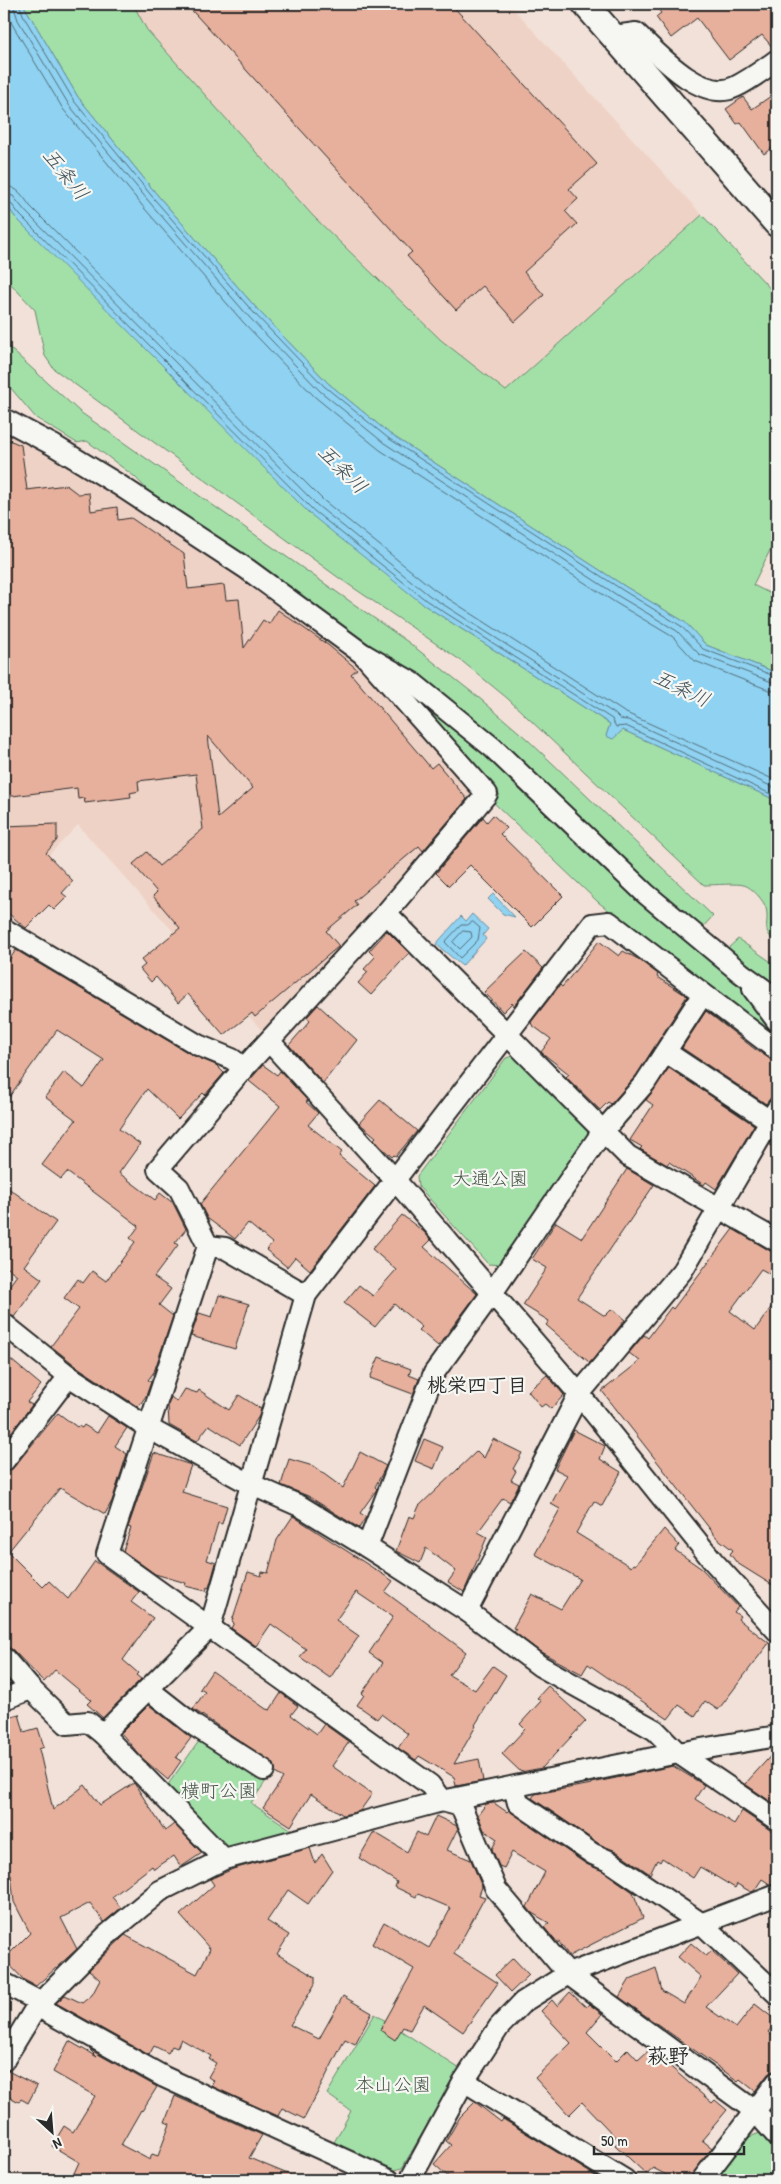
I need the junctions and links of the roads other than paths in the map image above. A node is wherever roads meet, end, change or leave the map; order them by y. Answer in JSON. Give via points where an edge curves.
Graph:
{"nodes":[{"id":1,"x":585,"y":4,"type":"edge"},
{"id":2,"x":614,"y":36,"type":"junction"},
{"id":3,"x":777,"y":60,"type":"edge"},
{"id":4,"x":777,"y":224,"type":"edge"},
{"id":5,"x":4,"y":419,"type":"edge"},
{"id":6,"x":363,"y":654,"type":"junction"},
{"id":7,"x":386,"y":913,"type":"junction"},
{"id":8,"x":4,"y":929,"type":"edge"},
{"id":9,"x":741,"y":973,"type":"junction"},
{"id":10,"x":703,"y":994,"type":"junction"},
{"id":11,"x":777,"y":999,"type":"edge"},
{"id":12,"x":777,"y":1021,"type":"edge"},
{"id":13,"x":506,"y":1033,"type":"junction"},
{"id":14,"x":270,"y":1042,"type":"junction"},
{"id":15,"x":777,"y":1050,"type":"edge"},
{"id":16,"x":666,"y":1052,"type":"junction"},
{"id":17,"x":244,"y":1068,"type":"junction"},
{"id":18,"x":774,"y":1115,"type":"edge"},
{"id":19,"x":603,"y":1131,"type":"junction"},
{"id":20,"x":395,"y":1180,"type":"junction"},
{"id":21,"x":720,"y":1208,"type":"junction"},
{"id":22,"x":777,"y":1241,"type":"edge"},
{"id":23,"x":208,"y":1246,"type":"junction"},
{"id":24,"x":492,"y":1293,"type":"junction"},
{"id":25,"x":306,"y":1295,"type":"junction"},
{"id":26,"x":4,"y":1324,"type":"edge"},
{"id":27,"x":69,"y":1376,"type":"junction"},
{"id":28,"x":579,"y":1394,"type":"junction"},
{"id":29,"x":150,"y":1429,"type":"junction"},
{"id":30,"x":4,"y":1461,"type":"edge"},
{"id":31,"x":250,"y":1484,"type":"junction"},
{"id":32,"x":368,"y":1546,"type":"junction"},
{"id":33,"x":467,"y":1611,"type":"junction"},
{"id":34,"x":210,"y":1627,"type":"junction"},
{"id":35,"x":777,"y":1631,"type":"edge"},
{"id":36,"x":4,"y":1658,"type":"edge"},
{"id":37,"x":31,"y":1689,"type":"junction"},
{"id":38,"x":148,"y":1689,"type":"junction"},
{"id":39,"x":4,"y":1699,"type":"edge"},
{"id":40,"x":103,"y":1734,"type":"junction"},
{"id":41,"x":777,"y":1736,"type":"edge"},
{"id":42,"x":678,"y":1753,"type":"junction"},
{"id":43,"x":264,"y":1770,"type":"dead end"},
{"id":44,"x":514,"y":1787,"type":"junction"},
{"id":45,"x":442,"y":1801,"type":"junction"},
{"id":46,"x":777,"y":1820,"type":"edge"},
{"id":47,"x":224,"y":1859,"type":"junction"},
{"id":48,"x":777,"y":1895,"type":"edge"},
{"id":49,"x":702,"y":1924,"type":"junction"},
{"id":50,"x":568,"y":1974,"type":"junction"},
{"id":51,"x":4,"y":1983,"type":"edge"},
{"id":52,"x":777,"y":1994,"type":"edge"},
{"id":53,"x":39,"y":2004,"type":"junction"},
{"id":54,"x":4,"y":2060,"type":"edge"},
{"id":55,"x":464,"y":2081,"type":"junction"},
{"id":56,"x":777,"y":2082,"type":"edge"},
{"id":57,"x":755,"y":2111,"type":"junction"},
{"id":58,"x":777,"y":2136,"type":"edge"},
{"id":59,"x":388,"y":2180,"type":"edge"},
{"id":60,"x":410,"y":2180,"type":"edge"},
{"id":61,"x":625,"y":2180,"type":"edge"},
{"id":62,"x":702,"y":2180,"type":"edge"}],
"edges":[{"from":1,"to":2,"type":"street"},
{"from":2,"to":3,"type":"street","via":[[636,33],[699,86],[717,90],[734,88]]},
{"from":2,"to":4,"type":"street"},
{"from":5,"to":6,"type":"street","via":[[111,480],[247,568]]},
{"from":6,"to":7,"type":"street","via":[[488,794]]},
{"from":6,"to":9,"type":"street","via":[[413,683],[492,747],[646,894]]},
{"from":7,"to":13,"type":"street"},
{"from":7,"to":14,"type":"street"},
{"from":8,"to":17,"type":"street","via":[[198,1045],[232,1059]]},
{"from":9,"to":11,"type":"street"},
{"from":9,"to":12,"type":"street"},
{"from":10,"to":13,"type":"street","via":[[609,922],[592,924]]},
{"from":10,"to":15,"type":"street"},
{"from":10,"to":16,"type":"street"},
{"from":13,"to":19,"type":"street"},
{"from":13,"to":20,"type":"street"},
{"from":14,"to":17,"type":"street"},
{"from":14,"to":20,"type":"street"},
{"from":16,"to":18,"type":"street"},
{"from":16,"to":19,"type":"street","via":[[645,1083]]},
{"from":17,"to":23,"type":"street","via":[[158,1169],[179,1188]]},
{"from":18,"to":21,"type":"street"},
{"from":19,"to":21,"type":"street","via":[[628,1156]]},
{"from":19,"to":24,"type":"street"},
{"from":20,"to":24,"type":"street"},
{"from":20,"to":25,"type":"street"},
{"from":21,"to":22,"type":"street"},
{"from":21,"to":28,"type":"street","via":[[682,1271]]},
{"from":23,"to":25,"type":"street","via":[[225,1248]]},
{"from":23,"to":29,"type":"street"},
{"from":24,"to":28,"type":"street"},
{"from":24,"to":32,"type":"street","via":[[434,1372]]},
{"from":25,"to":31,"type":"street"},
{"from":26,"to":27,"type":"street"},
{"from":27,"to":29,"type":"street"},
{"from":27,"to":30,"type":"street"},
{"from":28,"to":33,"type":"street"},
{"from":28,"to":35,"type":"street","via":[[713,1561]]},
{"from":29,"to":31,"type":"street"},
{"from":29,"to":34,"type":"street","via":[[107,1554]]},
{"from":31,"to":32,"type":"street","via":[[300,1506]]},
{"from":31,"to":34,"type":"street"},
{"from":32,"to":33,"type":"street"},
{"from":33,"to":42,"type":"street","via":[[540,1666],[655,1730]]},
{"from":34,"to":38,"type":"street"},
{"from":34,"to":45,"type":"street","via":[[430,1785]]},
{"from":36,"to":37,"type":"street"},
{"from":37,"to":39,"type":"street"},
{"from":37,"to":40,"type":"street","via":[[67,1724],[88,1722]]},
{"from":38,"to":40,"type":"street"},
{"from":38,"to":43,"type":"street","via":[[195,1726]]},
{"from":40,"to":47,"type":"street"},
{"from":41,"to":42,"type":"street"},
{"from":42,"to":44,"type":"street"},
{"from":42,"to":46,"type":"street"},
{"from":44,"to":45,"type":"street"},
{"from":44,"to":49,"type":"street","via":[[518,1803]]},
{"from":45,"to":47,"type":"street"},
{"from":45,"to":50,"type":"street","via":[[461,1806],[496,1889]]},
{"from":47,"to":53,"type":"street","via":[[160,1891],[107,1935]]},
{"from":48,"to":49,"type":"street"},
{"from":49,"to":50,"type":"street"},
{"from":49,"to":52,"type":"street"},
{"from":50,"to":55,"type":"street","via":[[523,2002],[499,2028]]},
{"from":50,"to":57,"type":"street"},
{"from":51,"to":53,"type":"street"},
{"from":53,"to":54,"type":"street"},
{"from":53,"to":59,"type":"street","via":[[164,2077]]},
{"from":55,"to":60,"type":"street"},
{"from":55,"to":61,"type":"street"},
{"from":56,"to":57,"type":"street"},
{"from":57,"to":58,"type":"street"},
{"from":57,"to":62,"type":"street"}]}
